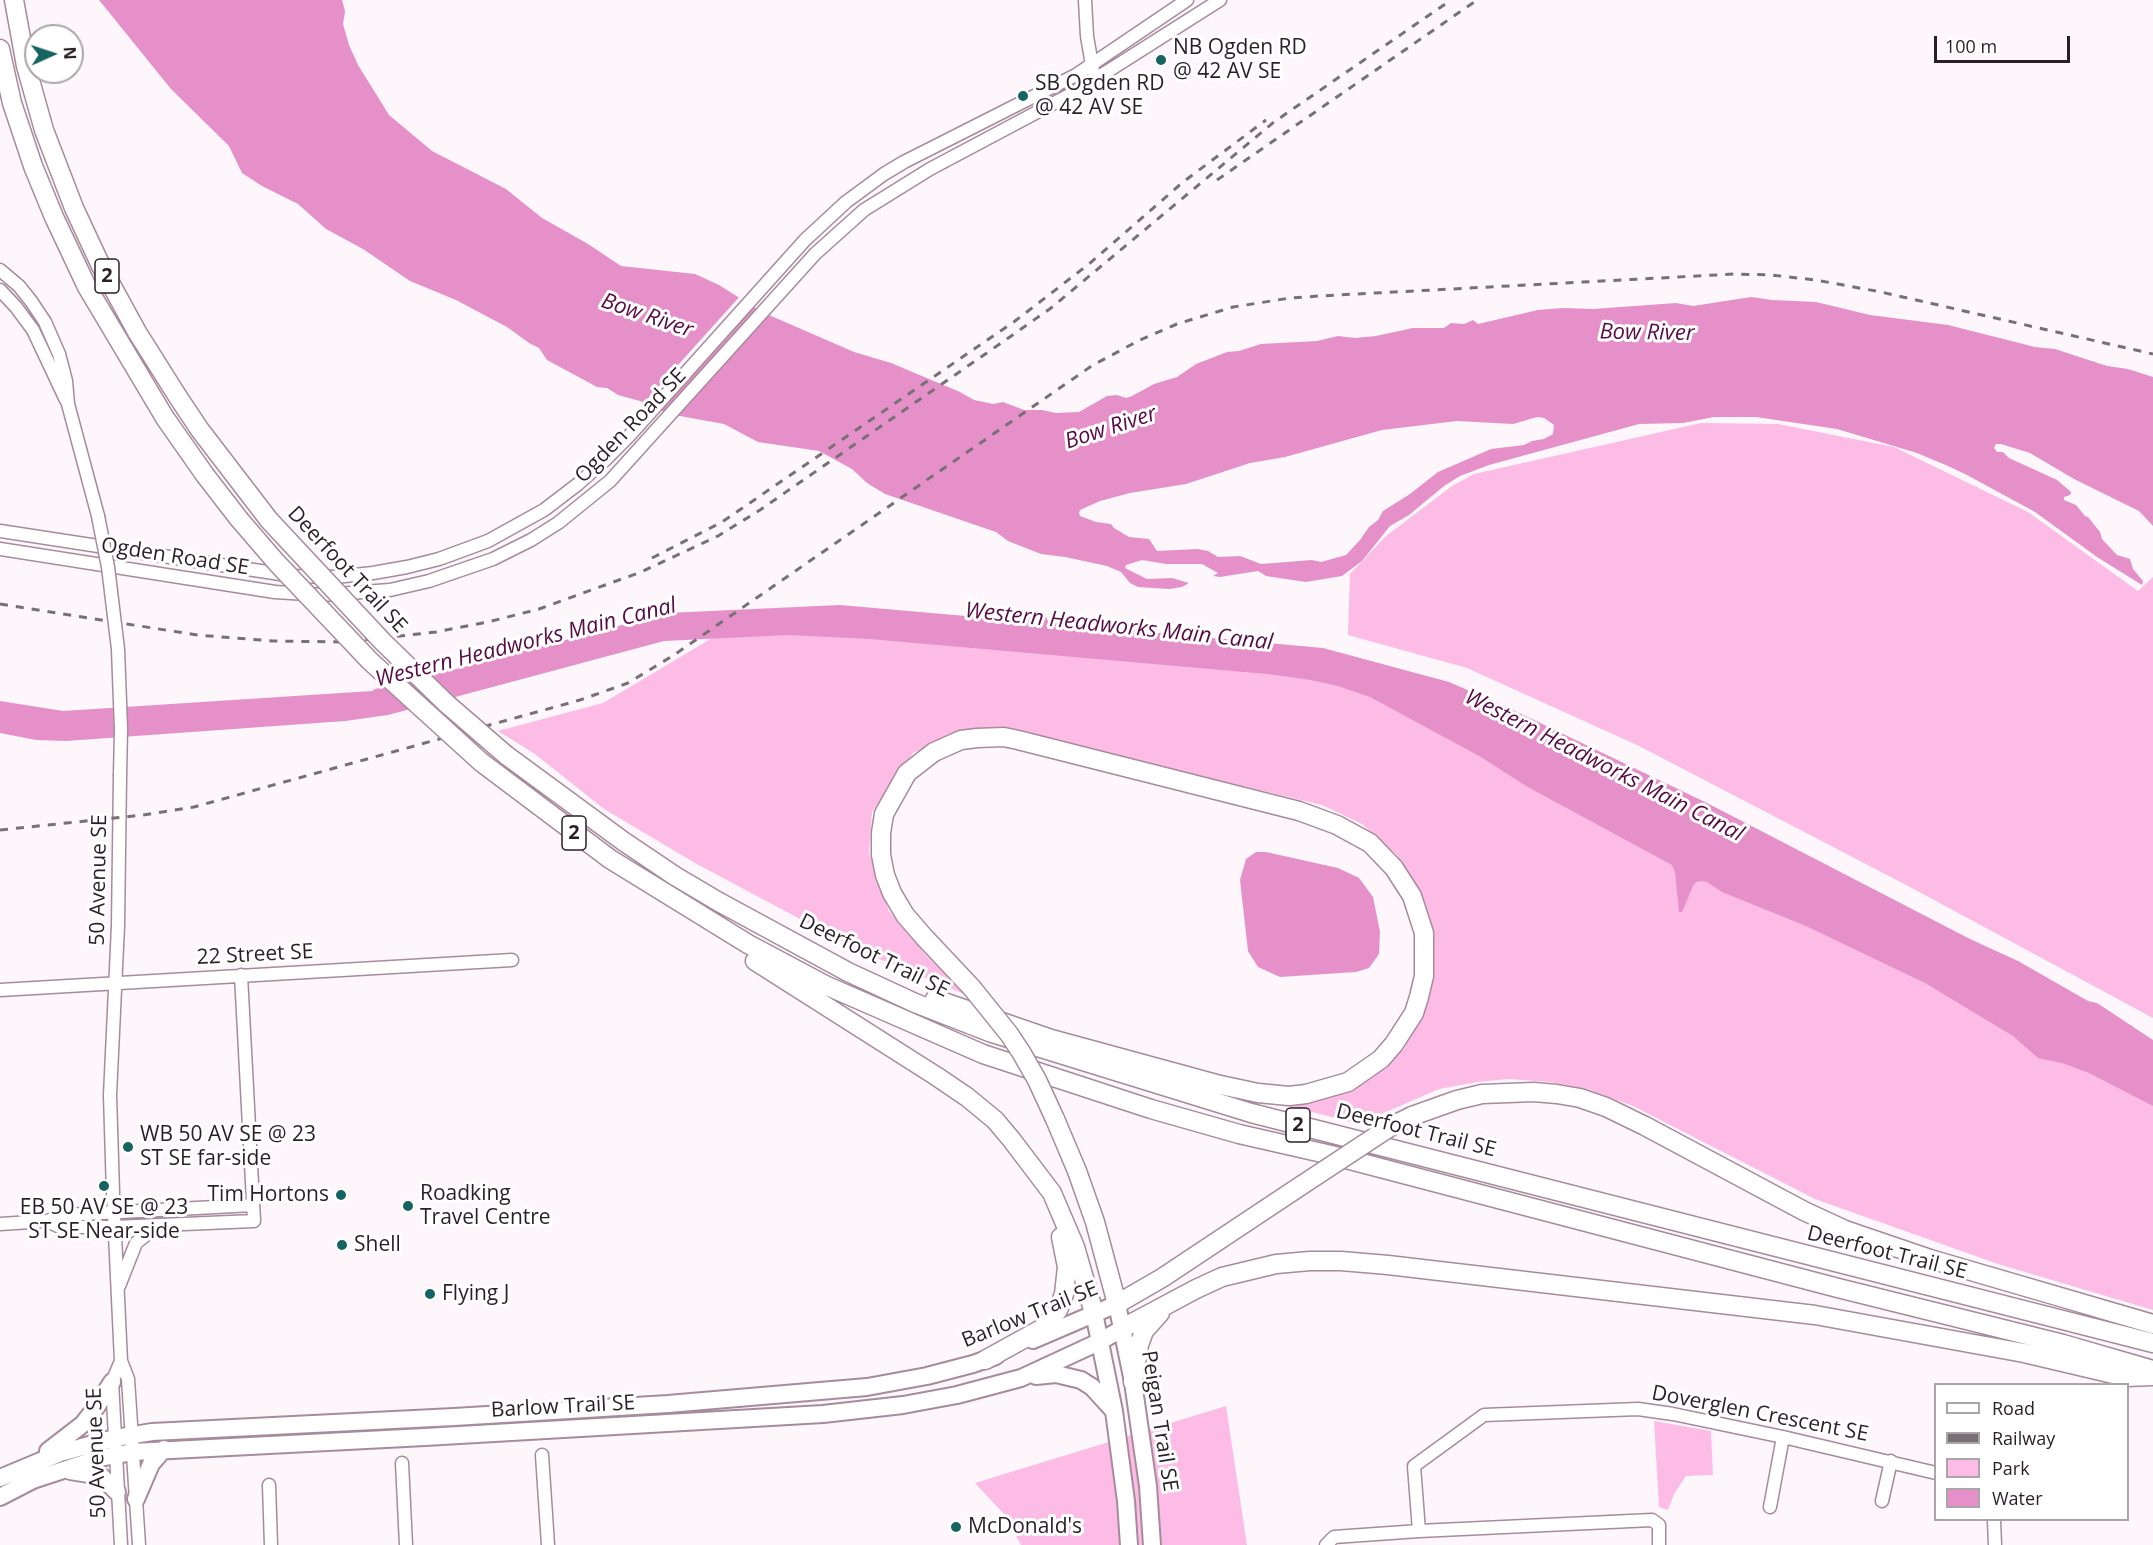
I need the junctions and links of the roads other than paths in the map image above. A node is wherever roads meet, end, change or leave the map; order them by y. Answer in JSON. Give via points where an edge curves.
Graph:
{"nodes":[{"id":1,"x":14,"y":0,"type":"edge"},
{"id":2,"x":1085,"y":0,"type":"edge"},
{"id":3,"x":1187,"y":0,"type":"edge"},
{"id":4,"x":1221,"y":0,"type":"edge"},
{"id":5,"x":0,"y":49,"type":"edge"},
{"id":6,"x":1092,"y":65,"type":"junction"},
{"id":7,"x":1094,"y":81,"type":"junction"},
{"id":8,"x":0,"y":270,"type":"edge"},
{"id":9,"x":0,"y":290,"type":"edge"},
{"id":10,"x":69,"y":404,"type":"junction"},
{"id":11,"x":0,"y":531,"type":"edge"},
{"id":12,"x":0,"y":549,"type":"edge"},
{"id":13,"x":692,"y":912,"type":"junction"},
{"id":14,"x":512,"y":960,"type":"dead end"},
{"id":15,"x":848,"y":972,"type":"junction"},
{"id":16,"x":242,"y":975,"type":"junction"},
{"id":17,"x":117,"y":984,"type":"junction"},
{"id":18,"x":0,"y":990,"type":"edge"},
{"id":19,"x":1037,"y":1176,"type":"junction"},
{"id":20,"x":253,"y":1205,"type":"junction"},
{"id":21,"x":113,"y":1212,"type":"junction"},
{"id":22,"x":46,"y":1221,"type":"junction"},
{"id":23,"x":0,"y":1224,"type":"edge"},
{"id":24,"x":158,"y":1226,"type":"junction"},
{"id":25,"x":114,"y":1227,"type":"junction"},
{"id":26,"x":117,"y":1290,"type":"junction"},
{"id":27,"x":1117,"y":1304,"type":"junction"},
{"id":28,"x":1167,"y":1304,"type":"junction"},
{"id":29,"x":1094,"y":1313,"type":"junction"},
{"id":30,"x":2153,"y":1324,"type":"edge"},
{"id":31,"x":1122,"y":1329,"type":"junction"},
{"id":32,"x":1101,"y":1341,"type":"junction"},
{"id":33,"x":2153,"y":1343,"type":"edge"},
{"id":34,"x":985,"y":1360,"type":"junction"},
{"id":35,"x":122,"y":1361,"type":"junction"},
{"id":36,"x":2153,"y":1370,"type":"edge"},
{"id":37,"x":2153,"y":1376,"type":"edge"},
{"id":38,"x":1021,"y":1378,"type":"junction"},
{"id":39,"x":112,"y":1382,"type":"junction"},
{"id":40,"x":1133,"y":1382,"type":"junction"},
{"id":41,"x":1114,"y":1411,"type":"junction"},
{"id":42,"x":132,"y":1434,"type":"junction"},
{"id":43,"x":1783,"y":1437,"type":"junction"},
{"id":44,"x":115,"y":1446,"type":"junction"},
{"id":45,"x":164,"y":1449,"type":"junction"},
{"id":46,"x":133,"y":1452,"type":"junction"},
{"id":47,"x":542,"y":1455,"type":"dead end"},
{"id":48,"x":1891,"y":1461,"type":"junction"},
{"id":49,"x":32,"y":1463,"type":"junction"},
{"id":50,"x":402,"y":1463,"type":"dead end"},
{"id":51,"x":63,"y":1471,"type":"junction"},
{"id":52,"x":1934,"y":1473,"type":"edge"},
{"id":53,"x":0,"y":1478,"type":"edge"},
{"id":54,"x":269,"y":1485,"type":"dead end"},
{"id":55,"x":117,"y":1492,"type":"junction"},
{"id":56,"x":0,"y":1497,"type":"edge"},
{"id":57,"x":136,"y":1499,"type":"junction"},
{"id":58,"x":1126,"y":1501,"type":"junction"},
{"id":59,"x":1882,"y":1501,"type":"dead end"},
{"id":60,"x":1770,"y":1507,"type":"dead end"},
{"id":61,"x":1994,"y":1521,"type":"edge"},
{"id":62,"x":1419,"y":1531,"type":"junction"},
{"id":63,"x":121,"y":1545,"type":"edge"},
{"id":64,"x":138,"y":1545,"type":"edge"},
{"id":65,"x":272,"y":1545,"type":"edge"},
{"id":66,"x":406,"y":1545,"type":"edge"},
{"id":67,"x":548,"y":1545,"type":"edge"},
{"id":68,"x":1129,"y":1545,"type":"edge"},
{"id":69,"x":1138,"y":1545,"type":"edge"},
{"id":70,"x":1152,"y":1545,"type":"edge"},
{"id":71,"x":1326,"y":1545,"type":"edge"},
{"id":72,"x":1659,"y":1545,"type":"edge"},
{"id":73,"x":1995,"y":1545,"type":"edge"}],
"edges":[{"from":1,"to":15,"type":"highway","name":"Deerfoot Trail SE","number":"2","bridge":true,"via":[[26,66],[44,130],[96,256],[178,397],[268,520],[383,642],[506,755],[675,876]]},
{"from":2,"to":6,"type":"street"},
{"from":3,"to":6,"type":"street","name":"Ogden Road SE"},
{"from":4,"to":7,"type":"street","name":"Ogden Road SE"},
{"from":5,"to":13,"type":"highway","name":"Deerfoot Trail SE","number":"2","bridge":true,"via":[[22,137],[83,279],[165,418],[239,519],[362,653],[480,762],[610,859]]},
{"from":6,"to":7,"type":"street"},
{"from":6,"to":11,"type":"street","name":"Ogden Road SE","via":[[904,162],[846,202],[805,240],[623,442],[544,510],[488,541],[439,559],[335,577],[293,576]]},
{"from":7,"to":12,"type":"street","name":"Ogden Road SE","via":[[930,169],[864,210],[815,254],[610,481],[558,523],[493,559],[454,574],[390,590],[323,595],[275,592]]},
{"from":8,"to":10,"type":"street","name":"50 Avenue SE","via":[[19,286],[45,322],[59,354]]},
{"from":9,"to":10,"type":"street","name":"50 Avenue SE","via":[[33,330]]},
{"from":10,"to":17,"type":"street","name":"50 Avenue SE","bridge":true,"via":[[99,516],[118,649],[121,729]]},
{"from":13,"to":19,"type":"highway","via":[[730,946],[967,1097],[1010,1138]]},
{"from":13,"to":36,"type":"highway","name":"Deerfoot Trail SE","number":"2","via":[[775,960],[878,1009],[983,1054],[1151,1109]]},
{"from":14,"to":16,"type":"street","name":"22 Street SE"},
{"from":15,"to":27,"type":"highway","bridge":true,"via":[[945,1002],[1050,1040],[1216,1084],[1289,1096],[1318,1092],[1348,1082],[1381,1059],[1414,1013],[1424,976],[1424,933],[1412,896],[1394,868],[1370,843],[1299,811],[1004,737],[961,740],[941,748],[907,773],[884,814],[881,833],[881,855],[892,893],[905,915],[972,988],[1009,1034],[1037,1080],[1077,1171]]},
{"from":15,"to":33,"type":"highway","name":"Deerfoot Trail SE","number":"2","via":[[992,1033],[1214,1103]]},
{"from":16,"to":17,"type":"street","name":"22 Street SE"},
{"from":16,"to":20,"type":"street"},
{"from":17,"to":18,"type":"street","name":"22 Street SE"},
{"from":17,"to":21,"type":"street","name":"50 Avenue SE","via":[[110,1095]]},
{"from":19,"to":29,"type":"highway","via":[[1052,1193],[1063,1216]]},
{"from":19,"to":34,"type":"highway","via":[[1065,1253],[1064,1294],[1045,1327]]},
{"from":20,"to":21,"type":"street"},
{"from":20,"to":24,"type":"street","via":[[254,1221]]},
{"from":21,"to":22,"type":"street","via":[[64,1215]]},
{"from":21,"to":25,"type":"street","name":"50 Avenue SE"},
{"from":22,"to":23,"type":"street"},
{"from":22,"to":25,"type":"street","via":[[60,1227]]},
{"from":24,"to":25,"type":"street"},
{"from":24,"to":26,"type":"street","via":[[136,1243]]},
{"from":25,"to":26,"type":"street","name":"50 Avenue SE"},
{"from":26,"to":35,"type":"street","name":"50 Avenue SE"},
{"from":27,"to":29,"type":"main road","name":"Barlow Trail SE"},
{"from":27,"to":30,"type":"highway","bridge":true,"via":[[1390,1127],[1457,1100],[1482,1094],[1534,1092],[1580,1098],[1606,1107],[1845,1230]]},
{"from":27,"to":31,"type":"main road","name":"Peigan Trail SE"},
{"from":28,"to":31,"type":"highway"},
{"from":28,"to":37,"type":"highway","via":[[1222,1277],[1247,1270],[1276,1264],[1341,1261],[1815,1315],[2024,1353],[2126,1377]]},
{"from":28,"to":40,"type":"highway","via":[[1144,1331]]},
{"from":29,"to":32,"type":"main road","name":"Peigan Trail SE"},
{"from":29,"to":34,"type":"main road","name":"Barlow Trail SE"},
{"from":31,"to":32,"type":"main road","name":"Barlow Trail SE"},
{"from":31,"to":40,"type":"main road","name":"Peigan Trail SE"},
{"from":32,"to":38,"type":"main road","name":"Barlow Trail SE"},
{"from":32,"to":41,"type":"main road","name":"Peigan Trail SE"},
{"from":34,"to":42,"type":"main road","name":"Barlow Trail SE","via":[[867,1387],[465,1417]]},
{"from":35,"to":39,"type":"street","name":"50 Avenue SE"},
{"from":35,"to":42,"type":"street","name":"50 Avenue SE","via":[[128,1379]]},
{"from":38,"to":41,"type":"main road","via":[[1056,1374],[1081,1380]]},
{"from":38,"to":45,"type":"main road","name":"Barlow Trail SE","via":[[935,1399],[823,1414]]},
{"from":39,"to":44,"type":"street","name":"50 Avenue SE"},
{"from":39,"to":49,"type":"main road","via":[[83,1424]]},
{"from":40,"to":70,"type":"main road","name":"Peigan Trail SE"},
{"from":41,"to":58,"type":"main road","name":"Peigan Trail SE"},
{"from":42,"to":44,"type":"main road","name":"Barlow Trail SE"},
{"from":42,"to":46,"type":"street","name":"50 Avenue SE"},
{"from":43,"to":48,"type":"street","name":"Doverglen Crescent SE"},
{"from":43,"to":60,"type":"street"},
{"from":43,"to":62,"type":"street","name":"Doverglen Crescent SE","via":[[1638,1410],[1484,1414],[1414,1466]]},
{"from":44,"to":46,"type":"main road","name":"Barlow Trail SE"},
{"from":44,"to":49,"type":"main road","name":"Barlow Trail SE","via":[[60,1452]]},
{"from":44,"to":51,"type":"main road","name":"Barlow Trail SE"},
{"from":44,"to":55,"type":"street","name":"50 Avenue SE"},
{"from":45,"to":46,"type":"main road","name":"Barlow Trail SE"},
{"from":45,"to":57,"type":"main road","via":[[151,1464]]},
{"from":46,"to":57,"type":"street","name":"50 Avenue SE"},
{"from":47,"to":67,"type":"street"},
{"from":48,"to":52,"type":"street","name":"Doverglen Crescent SE"},
{"from":48,"to":59,"type":"street"},
{"from":49,"to":53,"type":"main road","name":"Barlow Trail SE"},
{"from":50,"to":66,"type":"street"},
{"from":51,"to":55,"type":"main road","via":[[101,1476]]},
{"from":51,"to":56,"type":"main road","name":"Barlow Trail SE","via":[[33,1480]]},
{"from":54,"to":65,"type":"street"},
{"from":55,"to":63,"type":"street","name":"50 Avenue SE"},
{"from":57,"to":64,"type":"street","name":"50 Avenue SE"},
{"from":58,"to":68,"type":"main road","name":"Peigan Trail SE"},
{"from":58,"to":69,"type":"main road","via":[[1134,1516]]},
{"from":61,"to":73,"type":"street"},
{"from":62,"to":71,"type":"street","via":[[1334,1537]]},
{"from":62,"to":72,"type":"street","via":[[1652,1520],[1659,1525]]}]}
